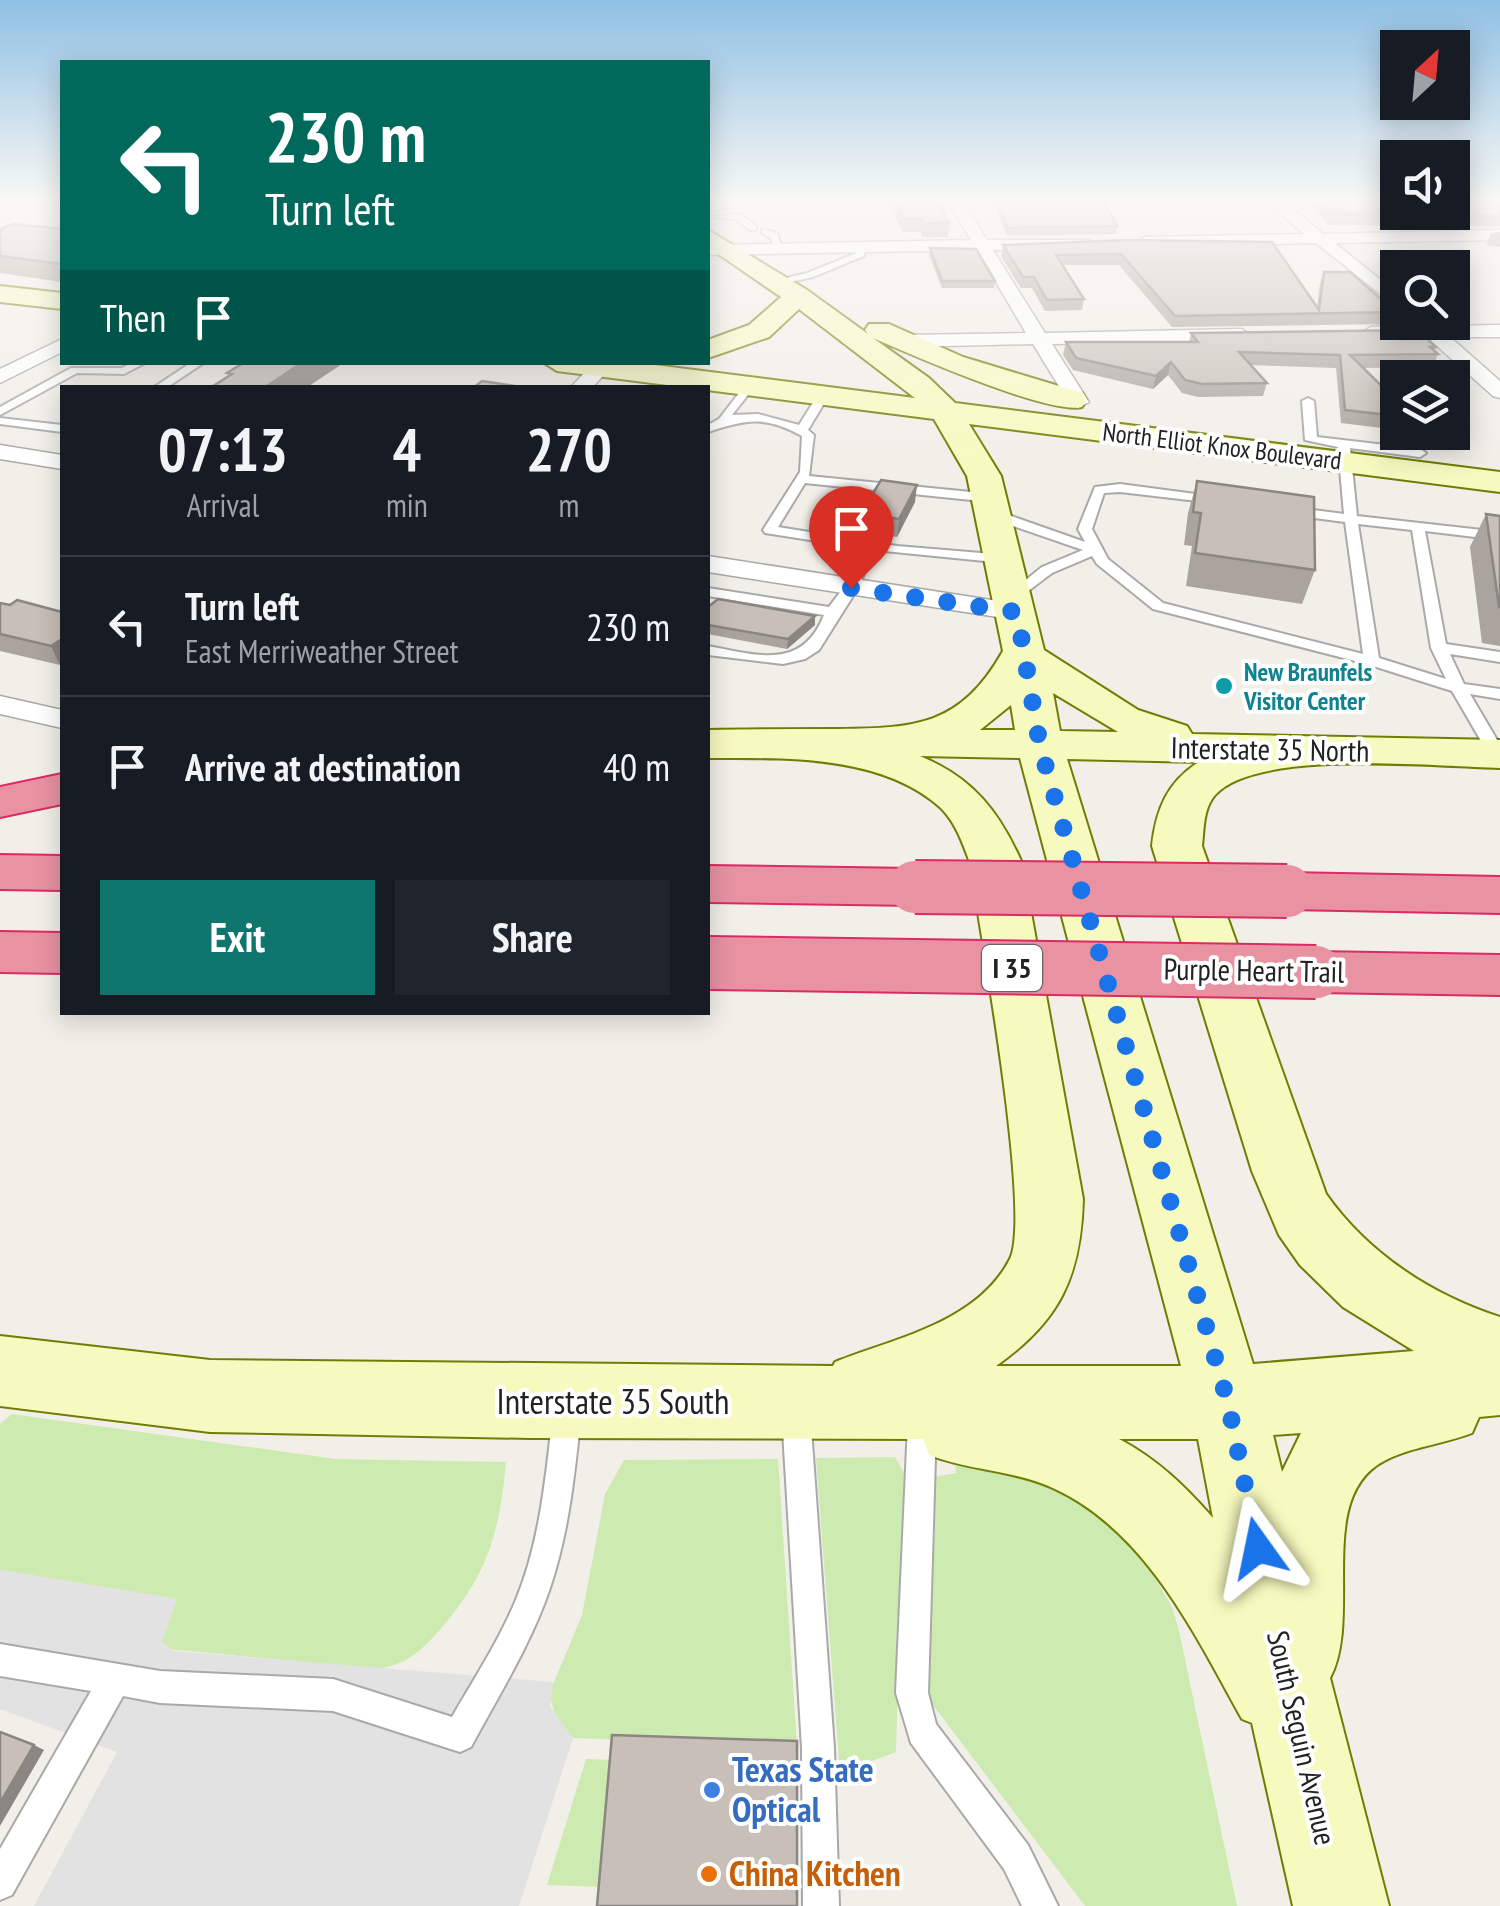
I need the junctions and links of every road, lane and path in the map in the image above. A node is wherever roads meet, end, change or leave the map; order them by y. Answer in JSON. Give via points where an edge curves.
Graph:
{"nodes":[{"id":1,"x":784,"y":287,"type":"edge"},
{"id":2,"x":791,"y":287,"type":"edge"},
{"id":3,"x":1007,"y":287,"type":"edge"},
{"id":4,"x":787,"y":289,"type":"junction"},
{"id":5,"x":0,"y":294,"type":"edge"},
{"id":6,"x":60,"y":301,"type":"edge"},
{"id":7,"x":1470,"y":329,"type":"edge"},
{"id":8,"x":1500,"y":330,"type":"edge"},
{"id":9,"x":1380,"y":331,"type":"edge"},
{"id":10,"x":1354,"y":333,"type":"edge"},
{"id":11,"x":1255,"y":335,"type":"edge"},
{"id":12,"x":1038,"y":338,"type":"junction"},
{"id":13,"x":1442,"y":340,"type":"edge"},
{"id":14,"x":904,"y":341,"type":"junction"},
{"id":15,"x":60,"y":346,"type":"edge"},
{"id":16,"x":710,"y":349,"type":"edge"},
{"id":17,"x":136,"y":365,"type":"edge"},
{"id":18,"x":195,"y":365,"type":"edge"},
{"id":19,"x":568,"y":365,"type":"edge"},
{"id":20,"x":628,"y":365,"type":"edge"},
{"id":21,"x":593,"y":373,"type":"edge"},
{"id":22,"x":0,"y":378,"type":"edge"},
{"id":23,"x":163,"y":385,"type":"edge"},
{"id":24,"x":750,"y":386,"type":"junction"},
{"id":25,"x":1500,"y":392,"type":"edge"},
{"id":26,"x":823,"y":395,"type":"junction"},
{"id":27,"x":1308,"y":401,"type":"dead end"},
{"id":28,"x":1078,"y":402,"type":"junction"},
{"id":29,"x":945,"y":411,"type":"junction"},
{"id":30,"x":0,"y":412,"type":"edge"},
{"id":31,"x":724,"y":418,"type":"junction"},
{"id":32,"x":0,"y":420,"type":"edge"},
{"id":33,"x":710,"y":428,"type":"edge"},
{"id":34,"x":60,"y":430,"type":"edge"},
{"id":35,"x":802,"y":431,"type":"junction"},
{"id":36,"x":0,"y":452,"type":"edge"},
{"id":37,"x":1344,"y":452,"type":"junction"},
{"id":38,"x":1420,"y":453,"type":"dead end"},
{"id":39,"x":1292,"y":454,"type":"junction"},
{"id":40,"x":60,"y":462,"type":"edge"},
{"id":41,"x":801,"y":480,"type":"junction"},
{"id":42,"x":1500,"y":482,"type":"edge"},
{"id":43,"x":1227,"y":502,"type":"edge"},
{"id":44,"x":1279,"y":509,"type":"edge"},
{"id":45,"x":1350,"y":519,"type":"junction"},
{"id":46,"x":1418,"y":527,"type":"junction"},
{"id":47,"x":1500,"y":536,"type":"edge"},
{"id":48,"x":869,"y":547,"type":"junction"},
{"id":49,"x":1096,"y":550,"type":"junction"},
{"id":50,"x":1007,"y":572,"type":"junction"},
{"id":51,"x":710,"y":574,"type":"edge"},
{"id":52,"x":710,"y":574,"type":"edge"},
{"id":53,"x":851,"y":588,"type":"junction"},
{"id":54,"x":833,"y":612,"type":"junction"},
{"id":55,"x":1440,"y":648,"type":"junction"},
{"id":56,"x":710,"y":651,"type":"edge"},
{"id":57,"x":1500,"y":657,"type":"edge"},
{"id":58,"x":1372,"y":661,"type":"junction"},
{"id":59,"x":1458,"y":688,"type":"junction"},
{"id":60,"x":1500,"y":694,"type":"edge"},
{"id":61,"x":0,"y":705,"type":"edge"},
{"id":62,"x":60,"y":719,"type":"edge"},
{"id":63,"x":902,"y":742,"type":"junction"},
{"id":64,"x":736,"y":744,"type":"edge"},
{"id":65,"x":1040,"y":746,"type":"junction"},
{"id":66,"x":1212,"y":749,"type":"junction"},
{"id":67,"x":1311,"y":750,"type":"junction"},
{"id":68,"x":1499,"y":754,"type":"edge"},
{"id":69,"x":60,"y":786,"type":"edge"},
{"id":70,"x":0,"y":787,"type":"edge"},
{"id":71,"x":60,"y":787,"type":"edge"},
{"id":72,"x":0,"y":802,"type":"edge"},
{"id":73,"x":0,"y":872,"type":"edge"},
{"id":74,"x":60,"y":873,"type":"edge"},
{"id":75,"x":710,"y":884,"type":"edge"},
{"id":76,"x":1500,"y":894,"type":"edge"},
{"id":77,"x":710,"y":964,"type":"edge"},
{"id":78,"x":1422,"y":974,"type":"junction"},
{"id":79,"x":1500,"y":975,"type":"edge"},
{"id":80,"x":1500,"y":990,"type":"edge"},
{"id":81,"x":1500,"y":1352,"type":"edge"},
{"id":82,"x":0,"y":1371,"type":"edge"},
{"id":83,"x":1500,"y":1380,"type":"edge"},
{"id":84,"x":1500,"y":1393,"type":"edge"},
{"id":85,"x":569,"y":1402,"type":"junction"},
{"id":86,"x":795,"y":1402,"type":"junction"},
{"id":87,"x":1228,"y":1403,"type":"junction"},
{"id":88,"x":922,"y":1424,"type":"junction"},
{"id":89,"x":0,"y":1660,"type":"edge"},
{"id":90,"x":114,"y":1680,"type":"junction"},
{"id":91,"x":1298,"y":1730,"type":"junction"},
{"id":92,"x":0,"y":1883,"type":"edge"},
{"id":93,"x":821,"y":1906,"type":"edge"},
{"id":94,"x":1040,"y":1906,"type":"edge"},
{"id":95,"x":1341,"y":1906,"type":"edge"}],
"edges":[{"from":1,"to":4,"type":"main road","name":"South Seguin Avenue"},
{"from":2,"to":4,"type":"lane"},
{"from":3,"to":12,"type":"street"},
{"from":4,"to":14,"type":"main road"},
{"from":4,"to":16,"type":"main road","via":[[759,330]]},
{"from":4,"to":29,"type":"main road","name":"South Seguin Avenue","via":[[890,362]]},
{"from":5,"to":6,"type":"main road"},
{"from":7,"to":8,"type":"street"},
{"from":9,"to":10,"type":"street"},
{"from":11,"to":12,"type":"street"},
{"from":12,"to":14,"type":"street"},
{"from":12,"to":28,"type":"street"},
{"from":13,"to":25,"type":"street"},
{"from":14,"to":28,"type":"main road"},
{"from":15,"to":22,"type":"street"},
{"from":17,"to":30,"type":"lane","via":[[75,370]]},
{"from":18,"to":23,"type":"lane"},
{"from":19,"to":21,"type":"main road","name":"North Elliot Knox Boulevard"},
{"from":20,"to":21,"type":"main road"},
{"from":21,"to":24,"type":"main road","name":"North Elliot Knox Boulevard"},
{"from":24,"to":26,"type":"main road","name":"North Elliot Knox Boulevard"},
{"from":24,"to":31,"type":"lane"},
{"from":26,"to":29,"type":"main road","name":"North Elliot Knox Boulevard"},
{"from":26,"to":35,"type":"lane"},
{"from":27,"to":37,"type":"lane","via":[[1311,440]]},
{"from":28,"to":39,"type":"main road"},
{"from":29,"to":39,"type":"main road","name":"North Elliot Knox Boulevard"},
{"from":29,"to":50,"type":"main road","name":"South Seguin Avenue","via":[[976,458]]},
{"from":31,"to":33,"type":"lane"},
{"from":31,"to":35,"type":"lane","via":[[770,419]]},
{"from":32,"to":34,"type":"lane"},
{"from":35,"to":41,"type":"lane","via":[[808,447]]},
{"from":36,"to":40,"type":"street"},
{"from":37,"to":38,"type":"lane"},
{"from":37,"to":39,"type":"main road","name":"North Elliot Knox Boulevard"},
{"from":37,"to":42,"type":"main road","name":"North Elliot Knox Boulevard"},
{"from":37,"to":45,"type":"lane"},
{"from":41,"to":48,"type":"lane","via":[[770,530]]},
{"from":41,"to":50,"type":"lane"},
{"from":43,"to":49,"type":"lane","via":[[1098,490],[1085,530]]},
{"from":44,"to":45,"type":"lane"},
{"from":45,"to":46,"type":"lane"},
{"from":45,"to":58,"type":"lane"},
{"from":46,"to":47,"type":"lane"},
{"from":46,"to":55,"type":"lane"},
{"from":48,"to":50,"type":"lane"},
{"from":48,"to":53,"type":"lane"},
{"from":49,"to":50,"type":"lane"},
{"from":49,"to":50,"type":"lane","via":[[1047,570]]},
{"from":49,"to":58,"type":"lane","via":[[1158,606]]},
{"from":50,"to":53,"type":"street"},
{"from":50,"to":63,"type":"main road","via":[[1006,687],[941,733]]},
{"from":50,"to":65,"type":"main road","name":"South Seguin Avenue"},
{"from":50,"to":66,"type":"main road","via":[[1122,719]]},
{"from":51,"to":53,"type":"street"},
{"from":52,"to":54,"type":"lane"},
{"from":53,"to":54,"type":"lane"},
{"from":54,"to":56,"type":"lane","via":[[826,637],[805,655],[770,661]]},
{"from":55,"to":57,"type":"lane"},
{"from":55,"to":59,"type":"lane"},
{"from":58,"to":59,"type":"lane"},
{"from":59,"to":60,"type":"lane"},
{"from":59,"to":68,"type":"lane"},
{"from":61,"to":62,"type":"street"},
{"from":63,"to":64,"type":"main road"},
{"from":63,"to":65,"type":"main road"},
{"from":64,"to":86,"type":"main road","via":[[913,768],[958,794],[987,831],[1050,1199],[1046,1254],[1010,1314],[900,1378]]},
{"from":65,"to":66,"type":"main road","name":"Interstate 35 North"},
{"from":65,"to":87,"type":"main road","name":"South Seguin Avenue"},
{"from":66,"to":67,"type":"main road","name":"Interstate 35 North"},
{"from":67,"to":68,"type":"main road","name":"Interstate 35 North"},
{"from":67,"to":81,"type":"main road","via":[[1203,776],[1177,818],[1177,846],[1305,1218],[1368,1283],[1414,1317]]},
{"from":69,"to":70,"type":"main road"},
{"from":71,"to":72,"type":"highway"},
{"from":73,"to":74,"type":"highway"},
{"from":75,"to":76,"type":"highway","bridge":true},
{"from":77,"to":78,"type":"highway","name":"Purple Heart Trail","number":"I 35","bridge":true},
{"from":78,"to":79,"type":"highway","name":"Purple Heart Trail","number":"I 35"},
{"from":78,"to":80,"type":"highway"},
{"from":82,"to":85,"type":"main road","name":"Interstate 35 South","via":[[210,1396]]},
{"from":83,"to":87,"type":"main road"},
{"from":84,"to":91,"type":"main road","via":[[1404,1417],[1347,1439],[1329,1458],[1313,1491],[1304,1537]]},
{"from":85,"to":86,"type":"main road","name":"Interstate 35 South"},
{"from":85,"to":90,"type":"lane","via":[[535,1586],[460,1736],[333,1695]]},
{"from":86,"to":87,"type":"main road","name":"Interstate 35 South"},
{"from":86,"to":88,"type":"main road"},
{"from":86,"to":93,"type":"lane","via":[[818,1748]]},
{"from":87,"to":91,"type":"main road","name":"South Seguin Avenue"},
{"from":88,"to":91,"type":"main road","via":[[1050,1446],[1139,1496],[1184,1541]]},
{"from":88,"to":94,"type":"lane","via":[[915,1716],[1016,1857]]},
{"from":89,"to":90,"type":"lane"},
{"from":90,"to":92,"type":"lane"},
{"from":91,"to":95,"type":"main road","name":"South Seguin Avenue"}]}
